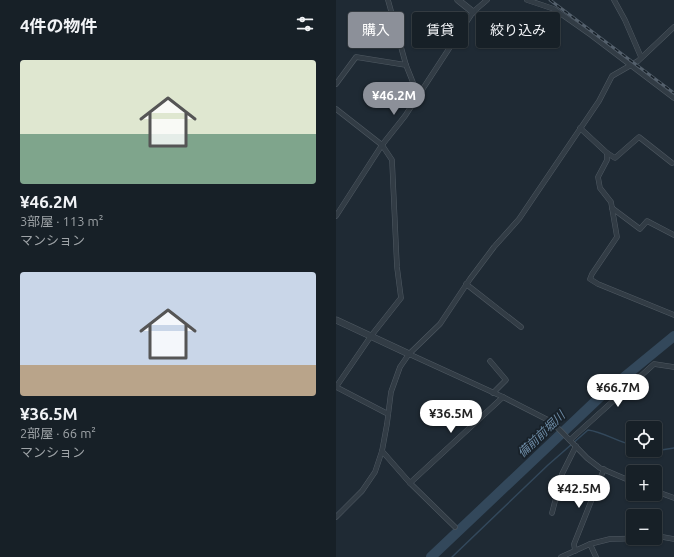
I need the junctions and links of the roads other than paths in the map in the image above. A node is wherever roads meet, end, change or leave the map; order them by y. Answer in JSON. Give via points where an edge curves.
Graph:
{"nodes":[{"id":1,"x":388,"y":0,"type":"edge"},
{"id":2,"x":458,"y":0,"type":"edge"},
{"id":3,"x":487,"y":0,"type":"edge"},
{"id":4,"x":527,"y":0,"type":"edge"},
{"id":5,"x":614,"y":0,"type":"edge"},
{"id":6,"x":474,"y":12,"type":"junction"},
{"id":7,"x":674,"y":27,"type":"edge"},
{"id":8,"x":642,"y":57,"type":"junction"},
{"id":9,"x":406,"y":65,"type":"junction"},
{"id":10,"x":630,"y":65,"type":"junction"},
{"id":11,"x":336,"y":84,"type":"edge"},
{"id":12,"x":418,"y":95,"type":"junction"},
{"id":13,"x":674,"y":98,"type":"edge"},
{"id":14,"x":336,"y":109,"type":"edge"},
{"id":15,"x":580,"y":128,"type":"junction"},
{"id":16,"x":382,"y":145,"type":"junction"},
{"id":17,"x":607,"y":153,"type":"junction"},
{"id":18,"x":672,"y":163,"type":"dead end"},
{"id":19,"x":612,"y":208,"type":"junction"},
{"id":20,"x":336,"y":216,"type":"edge"},
{"id":21,"x":674,"y":235,"type":"edge"},
{"id":22,"x":466,"y":284,"type":"junction"},
{"id":23,"x":674,"y":315,"type":"edge"},
{"id":24,"x":336,"y":320,"type":"edge"},
{"id":25,"x":521,"y":327,"type":"dead end"},
{"id":26,"x":371,"y":336,"type":"junction"},
{"id":27,"x":409,"y":354,"type":"junction"},
{"id":28,"x":490,"y":361,"type":"dead end"},
{"id":29,"x":674,"y":367,"type":"edge"},
{"id":30,"x":336,"y":387,"type":"edge"},
{"id":31,"x":493,"y":393,"type":"junction"},
{"id":32,"x":503,"y":397,"type":"junction"},
{"id":33,"x":388,"y":414,"type":"junction"},
{"id":34,"x":570,"y":440,"type":"junction"},
{"id":35,"x":576,"y":446,"type":"junction"},
{"id":36,"x":382,"y":451,"type":"junction"},
{"id":37,"x":604,"y":469,"type":"junction"},
{"id":38,"x":626,"y":479,"type":"edge"},
{"id":39,"x":410,"y":483,"type":"junction"},
{"id":40,"x":662,"y":494,"type":"edge"},
{"id":41,"x":674,"y":498,"type":"edge"},
{"id":42,"x":552,"y":513,"type":"dead end"},
{"id":43,"x":336,"y":517,"type":"edge"},
{"id":44,"x":455,"y":527,"type":"dead end"},
{"id":45,"x":662,"y":537,"type":"edge"},
{"id":46,"x":626,"y":539,"type":"edge"},
{"id":47,"x":674,"y":539,"type":"edge"},
{"id":48,"x":590,"y":544,"type":"junction"},
{"id":49,"x":575,"y":551,"type":"junction"},
{"id":50,"x":561,"y":557,"type":"edge"},
{"id":51,"x":596,"y":557,"type":"edge"}],
"edges":[{"from":1,"to":9,"type":"street"},
{"from":2,"to":6,"type":"street"},
{"from":3,"to":6,"type":"street"},
{"from":4,"to":10,"type":"street","via":[[554,9]]},
{"from":5,"to":8,"type":"street"},
{"from":6,"to":12,"type":"street"},
{"from":7,"to":8,"type":"street"},
{"from":8,"to":10,"type":"street"},
{"from":9,"to":11,"type":"street","via":[[356,57]]},
{"from":9,"to":12,"type":"street"},
{"from":10,"to":13,"type":"street"},
{"from":10,"to":15,"type":"street","via":[[612,76],[599,101]]},
{"from":12,"to":16,"type":"street"},
{"from":14,"to":16,"type":"street"},
{"from":15,"to":17,"type":"street"},
{"from":15,"to":22,"type":"street","via":[[519,219]]},
{"from":16,"to":20,"type":"street"},
{"from":16,"to":26,"type":"street","via":[[392,160],[396,267],[401,298]]},
{"from":17,"to":18,"type":"street","via":[[615,158],[639,137]]},
{"from":17,"to":19,"type":"street","via":[[607,160],[598,177],[600,188],[611,202]]},
{"from":19,"to":21,"type":"street","via":[[640,229],[648,221]]},
{"from":19,"to":23,"type":"street","via":[[617,237],[590,279]]},
{"from":22,"to":25,"type":"street"},
{"from":22,"to":27,"type":"street","via":[[440,324]]},
{"from":24,"to":26,"type":"street"},
{"from":26,"to":27,"type":"street"},
{"from":26,"to":30,"type":"street"},
{"from":27,"to":31,"type":"street"},
{"from":27,"to":33,"type":"street","via":[[400,367],[391,392]]},
{"from":28,"to":31,"type":"street","via":[[506,380]]},
{"from":29,"to":34,"type":"street","via":[[654,364]]},
{"from":30,"to":33,"type":"street"},
{"from":31,"to":32,"type":"street"},
{"from":32,"to":34,"type":"street","via":[[552,422]]},
{"from":32,"to":39,"type":"street"},
{"from":33,"to":36,"type":"street"},
{"from":34,"to":35,"type":"street"},
{"from":35,"to":37,"type":"street","via":[[587,458]]},
{"from":35,"to":42,"type":"street","via":[[562,474]]},
{"from":36,"to":39,"type":"street"},
{"from":36,"to":43,"type":"street","via":[[375,472],[362,491]]},
{"from":37,"to":38,"type":"street"},
{"from":37,"to":49,"type":"street","via":[[574,544]]},
{"from":39,"to":44,"type":"street"},
{"from":40,"to":41,"type":"street"},
{"from":45,"to":47,"type":"street"},
{"from":46,"to":48,"type":"street"},
{"from":48,"to":49,"type":"street"},
{"from":48,"to":51,"type":"street"},
{"from":49,"to":50,"type":"street"}]}
